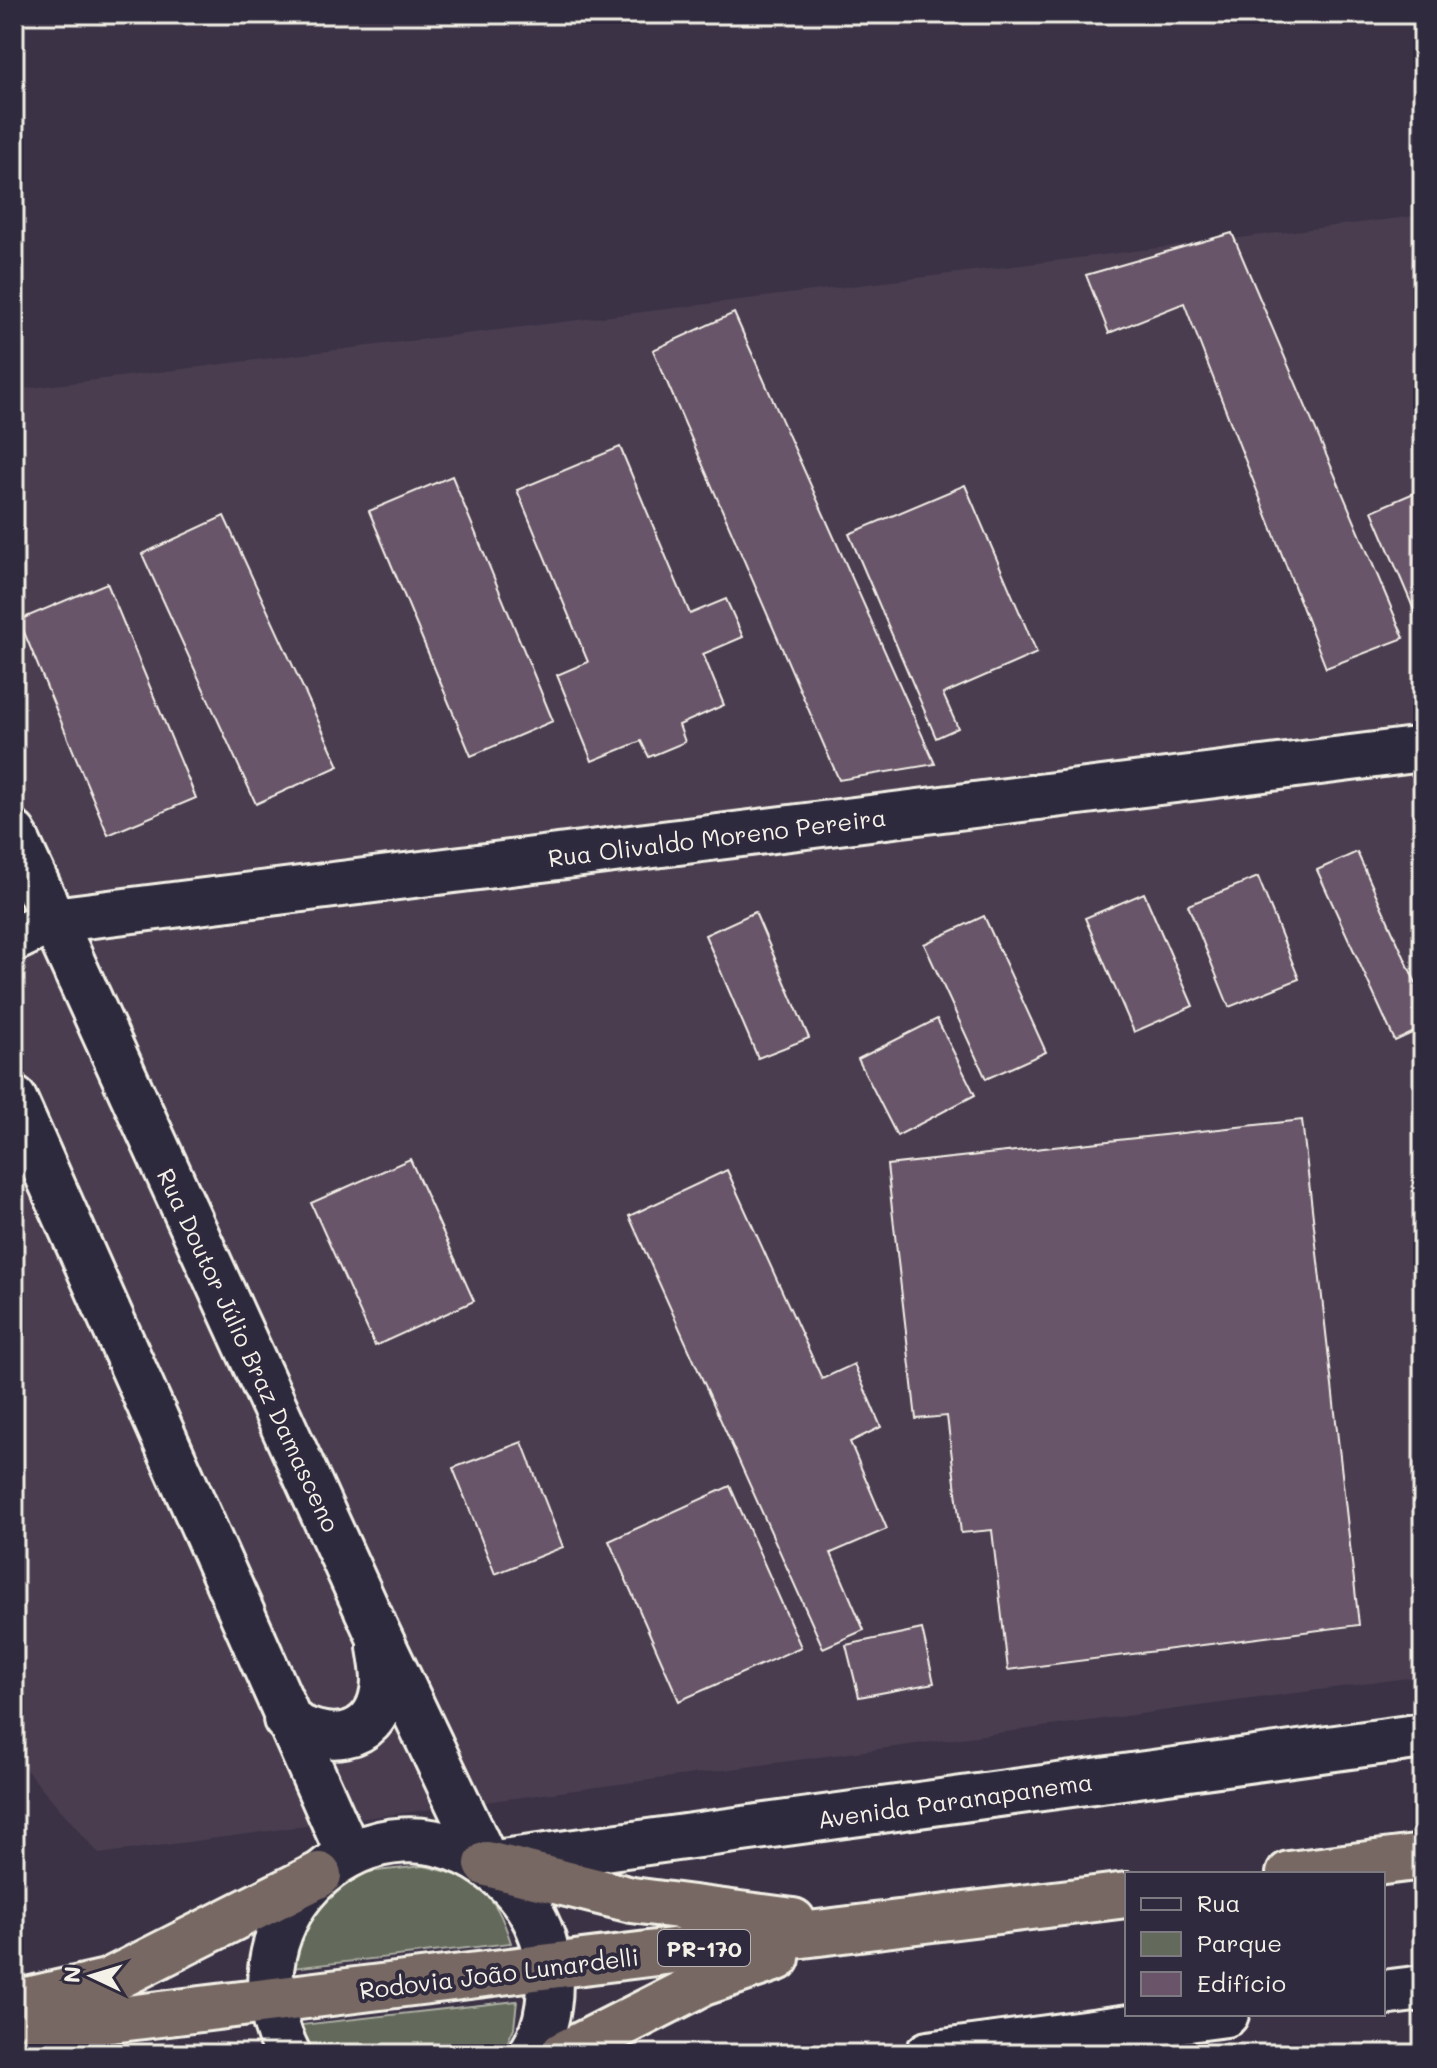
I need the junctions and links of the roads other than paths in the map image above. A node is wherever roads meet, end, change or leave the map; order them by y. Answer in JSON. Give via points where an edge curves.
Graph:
{"nodes":[{"id":1,"x":1423,"y":749,"type":"edge"},
{"id":2,"x":14,"y":834,"type":"edge"},
{"id":3,"x":53,"y":920,"type":"junction"},
{"id":4,"x":14,"y":939,"type":"edge"},
{"id":5,"x":14,"y":1099,"type":"edge"},
{"id":6,"x":377,"y":1632,"type":"junction"},
{"id":7,"x":286,"y":1719,"type":"junction"},
{"id":8,"x":1423,"y":1736,"type":"edge"},
{"id":9,"x":1423,"y":1857,"type":"edge"},
{"id":10,"x":487,"y":1864,"type":"junction"},
{"id":11,"x":334,"y":1865,"type":"junction"},
{"id":12,"x":1305,"y":1872,"type":"edge"},
{"id":13,"x":1125,"y":1895,"type":"edge"},
{"id":14,"x":859,"y":1930,"type":"junction"},
{"id":15,"x":549,"y":1967,"type":"junction"},
{"id":16,"x":1423,"y":1988,"type":"edge"},
{"id":17,"x":1385,"y":1993,"type":"edge"},
{"id":18,"x":270,"y":2000,"type":"junction"},
{"id":19,"x":14,"y":2003,"type":"edge"},
{"id":20,"x":1211,"y":2016,"type":"edge"},
{"id":21,"x":14,"y":2032,"type":"edge"},
{"id":22,"x":288,"y":2054,"type":"edge"},
{"id":23,"x":531,"y":2054,"type":"edge"},
{"id":24,"x":563,"y":2054,"type":"edge"},
{"id":25,"x":928,"y":2054,"type":"edge"}],
"edges":[{"from":1,"to":3,"type":"street","name":"Rua Olivaldo Moreno Pereira"},
{"from":2,"to":3,"type":"street","name":"Rua Doutor Júlio Braz Damasceno"},
{"from":3,"to":4,"type":"street","name":"Rua Olivaldo Moreno Pereira"},
{"from":3,"to":6,"type":"street","name":"Rua Doutor Júlio Braz Damasceno"},
{"from":5,"to":7,"type":"street"},
{"from":6,"to":7,"type":"street","via":[[383,1692],[366,1724],[343,1737],[316,1736]]},
{"from":6,"to":10,"type":"street","name":"Rua Doutor Júlio Braz Damasceno"},
{"from":7,"to":11,"type":"street"},
{"from":8,"to":10,"type":"street","name":"Avenida Paranapanema"},
{"from":9,"to":12,"type":"highway"},
{"from":10,"to":11,"type":"street","via":[[419,1841],[371,1847]]},
{"from":10,"to":14,"type":"highway","via":[[632,1900]]},
{"from":10,"to":15,"type":"street","via":[[536,1920]]},
{"from":11,"to":18,"type":"street","via":[[299,1895],[285,1919],[274,1944]]},
{"from":11,"to":19,"type":"highway","via":[[107,1982]]},
{"from":13,"to":14,"type":"highway","name":"Rodovia João Lunardelli","number":"PR-170"},
{"from":14,"to":15,"type":"highway","name":"Rodovia João Lunardelli","number":"PR-170"},
{"from":14,"to":24,"type":"highway","via":[[703,1983]]},
{"from":15,"to":18,"type":"highway","name":"Rodovia João Lunardelli","number":"PR-170"},
{"from":15,"to":23,"type":"street","via":[[545,2022]]},
{"from":16,"to":17,"type":"street"},
{"from":18,"to":21,"type":"highway","name":"Rodovia João Lunardelli","number":"PR-170"},
{"from":18,"to":22,"type":"street"},
{"from":20,"to":25,"type":"street"}]}
